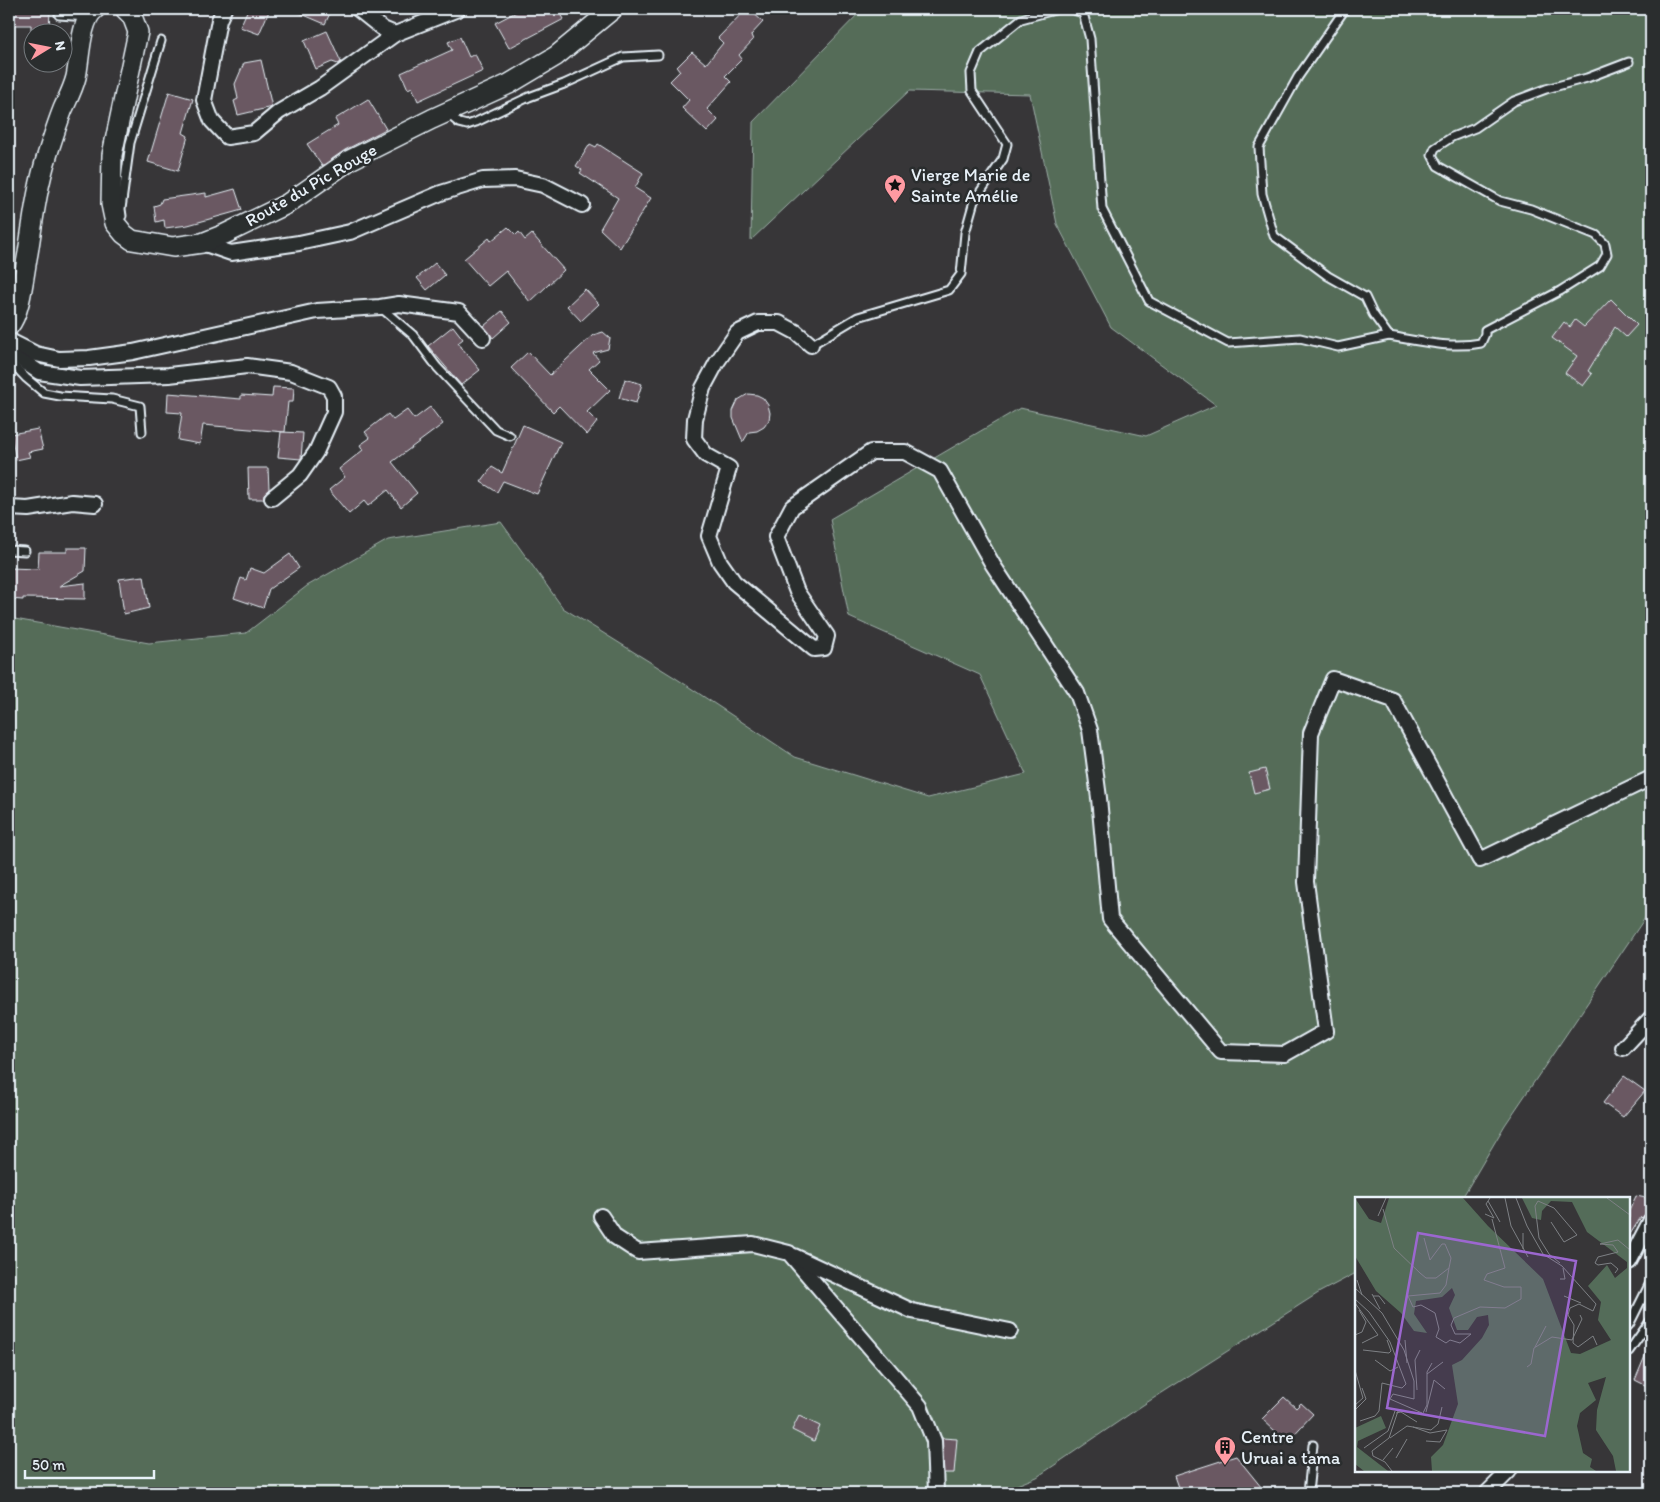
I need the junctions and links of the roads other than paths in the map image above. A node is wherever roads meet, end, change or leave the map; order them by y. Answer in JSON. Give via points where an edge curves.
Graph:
{"nodes":[{"id":1,"x":125,"y":9,"type":"edge"},
{"id":2,"x":224,"y":9,"type":"edge"},
{"id":3,"x":358,"y":9,"type":"edge"},
{"id":4,"x":458,"y":9,"type":"edge"},
{"id":5,"x":613,"y":9,"type":"edge"},
{"id":6,"x":1058,"y":9,"type":"edge"},
{"id":7,"x":1071,"y":9,"type":"edge"},
{"id":8,"x":1345,"y":9,"type":"edge"},
{"id":9,"x":91,"y":13,"type":"edge"},
{"id":10,"x":60,"y":15,"type":"dead end"},
{"id":11,"x":395,"y":34,"type":"junction"},
{"id":12,"x":161,"y":42,"type":"dead end"},
{"id":13,"x":658,"y":54,"type":"dead end"},
{"id":14,"x":1629,"y":62,"type":"dead end"},
{"id":15,"x":449,"y":110,"type":"junction"},
{"id":16,"x":582,"y":205,"type":"dead end"},
{"id":17,"x":124,"y":234,"type":"junction"},
{"id":18,"x":202,"y":243,"type":"junction"},
{"id":19,"x":380,"y":307,"type":"junction"},
{"id":20,"x":9,"y":335,"type":"edge"},
{"id":21,"x":1389,"y":336,"type":"junction"},
{"id":22,"x":483,"y":338,"type":"dead end"},
{"id":23,"x":811,"y":345,"type":"joint"},
{"id":24,"x":9,"y":360,"type":"edge"},
{"id":25,"x":142,"y":432,"type":"dead end"},
{"id":26,"x":510,"y":436,"type":"dead end"},
{"id":27,"x":272,"y":498,"type":"dead end"},
{"id":28,"x":95,"y":504,"type":"dead end"},
{"id":29,"x":9,"y":508,"type":"edge"},
{"id":30,"x":9,"y":550,"type":"edge"},
{"id":31,"x":25,"y":550,"type":"dead end"},
{"id":32,"x":1651,"y":778,"type":"edge"},
{"id":33,"x":1651,"y":1021,"type":"edge"},
{"id":34,"x":1623,"y":1048,"type":"dead end"},
{"id":35,"x":601,"y":1216,"type":"dead end"},
{"id":36,"x":1651,"y":1220,"type":"edge"},
{"id":37,"x":788,"y":1253,"type":"junction"},
{"id":38,"x":1630,"y":1260,"type":"edge"},
{"id":39,"x":1651,"y":1281,"type":"edge"},
{"id":40,"x":1651,"y":1320,"type":"edge"},
{"id":41,"x":1630,"y":1323,"type":"edge"},
{"id":42,"x":1010,"y":1331,"type":"dead end"},
{"id":43,"x":1630,"y":1350,"type":"edge"},
{"id":44,"x":1313,"y":1445,"type":"dead end"},
{"id":45,"x":1507,"y":1472,"type":"edge"},
{"id":46,"x":936,"y":1493,"type":"edge"},
{"id":47,"x":1308,"y":1493,"type":"edge"},
{"id":48,"x":1487,"y":1493,"type":"edge"}],
"edges":[{"from":1,"to":17,"type":"street","via":[[132,16],[138,32],[112,155],[111,204],[115,223]]},
{"from":2,"to":11,"type":"street","via":[[219,20],[204,100],[212,120],[227,138],[254,133]]},
{"from":3,"to":11,"type":"street","via":[[383,29]]},
{"from":4,"to":11,"type":"street"},
{"from":5,"to":15,"type":"street","name":"Route du Pic Rouge","via":[[575,42],[533,71]]},
{"from":6,"to":23,"type":"lane","via":[[1021,19],[980,52],[971,73],[972,91],[1007,144],[1003,159],[974,201],[965,233],[961,274],[948,290],[858,317]]},
{"from":7,"to":21,"type":"lane","via":[[1083,13],[1090,39],[1102,209],[1149,301],[1228,343],[1300,338],[1338,348]]},
{"from":8,"to":21,"type":"lane","via":[[1298,77],[1260,147],[1262,194],[1274,236],[1328,276],[1365,297]]},
{"from":9,"to":10,"type":"lane"},
{"from":9,"to":20,"type":"street","via":[[82,39],[74,87],[46,158],[17,309]]},
{"from":12,"to":17,"type":"lane","via":[[130,143],[121,209]]},
{"from":13,"to":15,"type":"lane","via":[[623,57],[467,125],[454,119]]},
{"from":14,"to":21,"type":"lane","via":[[1514,101],[1475,128],[1452,137],[1435,148],[1432,154],[1438,166],[1500,201],[1531,209],[1596,235],[1605,244],[1608,254],[1600,266],[1485,330],[1481,342],[1449,345]]},
{"from":15,"to":18,"type":"street","name":"Route du Pic Rouge","via":[[350,160],[287,204]]},
{"from":16,"to":18,"type":"street","via":[[543,185],[515,179],[483,180],[441,193],[350,232],[232,253]]},
{"from":17,"to":18,"type":"street","name":"Route du Pic Rouge","via":[[132,240],[173,247]]},
{"from":19,"to":20,"type":"street","via":[[317,311],[133,352],[89,358],[59,359],[36,354]]},
{"from":19,"to":22,"type":"street","via":[[399,304],[459,312]]},
{"from":19,"to":26,"type":"lane","via":[[412,335],[496,430]]},
{"from":20,"to":27,"type":"street","via":[[12,348],[39,372],[80,378],[169,376],[247,366],[291,372],[329,387],[334,396],[334,412],[316,452],[300,475]]},
{"from":23,"to":32,"type":"street","via":[[778,323],[758,323],[737,333],[703,388],[694,419],[694,439],[706,455],[729,468],[709,536],[720,562],[734,582],[814,649],[824,648],[826,636],[797,592],[776,536],[792,507],[871,452],[905,452],[940,471],[993,565],[1078,693],[1090,730],[1110,920],[1221,1052],[1285,1054],[1326,1032],[1306,882],[1311,733],[1333,679],[1393,700],[1480,860]]},
{"from":24,"to":25,"type":"lane","via":[[44,393],[112,399],[140,406]]},
{"from":28,"to":29,"type":"street","via":[[72,502]]},
{"from":30,"to":31,"type":"lane"},
{"from":33,"to":34,"type":"street"},
{"from":35,"to":37,"type":"street","via":[[615,1237],[638,1252],[753,1244]]},
{"from":36,"to":38,"type":"street"},
{"from":37,"to":42,"type":"street","via":[[912,1312]]},
{"from":37,"to":46,"type":"street","via":[[920,1406],[934,1441]]},
{"from":39,"to":41,"type":"lane"},
{"from":40,"to":43,"type":"lane"},
{"from":44,"to":47,"type":"lane"},
{"from":45,"to":48,"type":"street"}]}
